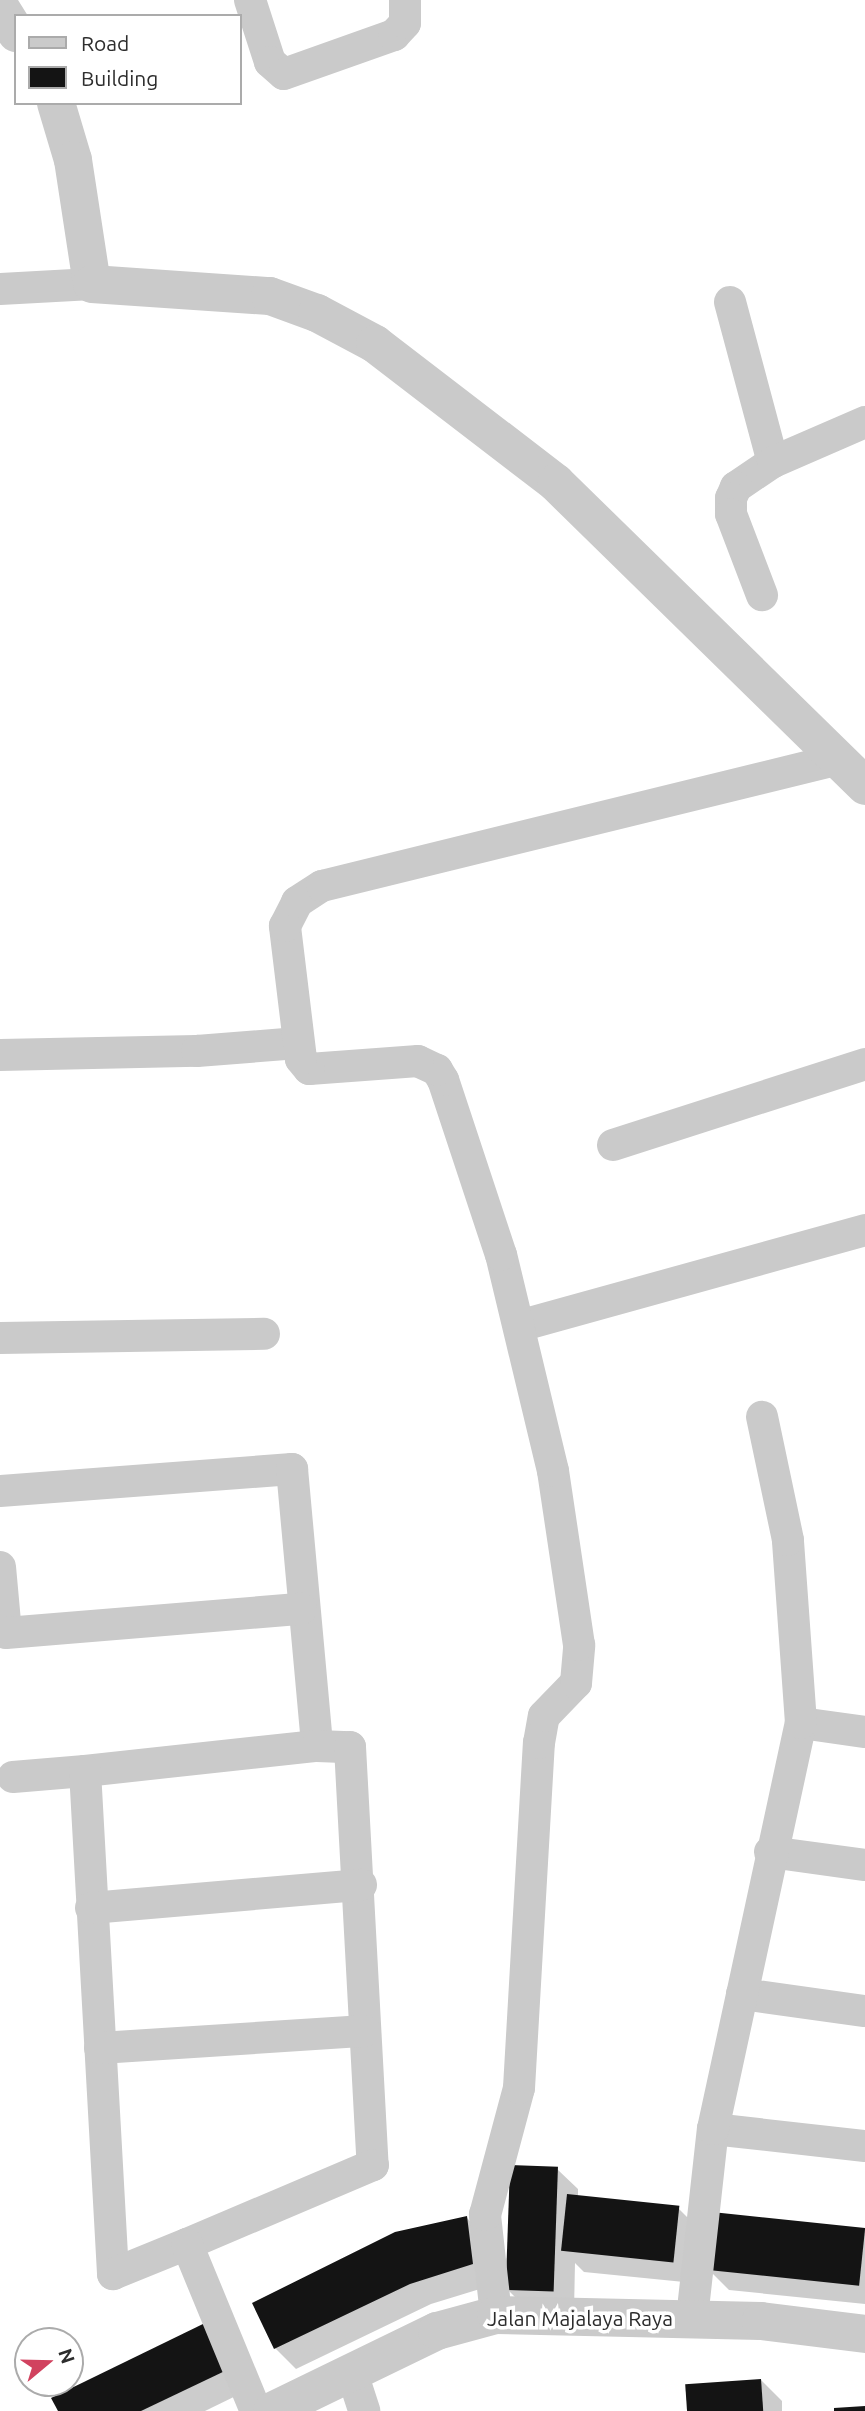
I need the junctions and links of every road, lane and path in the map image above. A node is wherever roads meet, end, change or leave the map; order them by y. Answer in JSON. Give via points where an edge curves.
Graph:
{"nodes":[{"id":1,"x":250,"y":0,"type":"edge"},
{"id":2,"x":405,"y":0,"type":"edge"},
{"id":3,"x":0,"y":7,"type":"edge"},
{"id":4,"x":14,"y":30,"type":"edge"},
{"id":5,"x":57,"y":105,"type":"edge"},
{"id":6,"x":92,"y":284,"type":"junction"},
{"id":7,"x":0,"y":289,"type":"edge"},
{"id":8,"x":730,"y":302,"type":"dead end"},
{"id":9,"x":865,"y":422,"type":"edge"},
{"id":10,"x":773,"y":462,"type":"junction"},
{"id":11,"x":762,"y":595,"type":"dead end"},
{"id":12,"x":852,"y":773,"type":"edge"},
{"id":13,"x":298,"y":1043,"type":"junction"},
{"id":14,"x":0,"y":1055,"type":"edge"},
{"id":15,"x":865,"y":1064,"type":"edge"},
{"id":16,"x":613,"y":1145,"type":"dead end"},
{"id":17,"x":865,"y":1230,"type":"edge"},
{"id":18,"x":519,"y":1326,"type":"junction"},
{"id":19,"x":264,"y":1334,"type":"dead end"},
{"id":20,"x":0,"y":1338,"type":"edge"},
{"id":21,"x":762,"y":1417,"type":"dead end"},
{"id":22,"x":0,"y":1491,"type":"edge"},
{"id":23,"x":0,"y":1566,"type":"edge"},
{"id":24,"x":301,"y":1609,"type":"junction"},
{"id":25,"x":801,"y":1723,"type":"junction"},
{"id":26,"x":865,"y":1732,"type":"edge"},
{"id":27,"x":317,"y":1746,"type":"junction"},
{"id":28,"x":85,"y":1771,"type":"junction"},
{"id":29,"x":13,"y":1777,"type":"dead end"},
{"id":30,"x":770,"y":1852,"type":"junction"},
{"id":31,"x":865,"y":1864,"type":"edge"},
{"id":32,"x":361,"y":1885,"type":"junction"},
{"id":33,"x":91,"y":1908,"type":"junction"},
{"id":34,"x":742,"y":1994,"type":"junction"},
{"id":35,"x":865,"y":2011,"type":"edge"},
{"id":36,"x":364,"y":2031,"type":"junction"},
{"id":37,"x":100,"y":2048,"type":"junction"},
{"id":38,"x":713,"y":2129,"type":"junction"},
{"id":39,"x":865,"y":2146,"type":"edge"},
{"id":40,"x":187,"y":2244,"type":"junction"},
{"id":41,"x":496,"y":2315,"type":"junction"},
{"id":42,"x":692,"y":2318,"type":"junction"},
{"id":43,"x":865,"y":2334,"type":"edge"},
{"id":44,"x":352,"y":2373,"type":"junction"},
{"id":45,"x":256,"y":2411,"type":"edge"},
{"id":46,"x":272,"y":2411,"type":"edge"},
{"id":47,"x":364,"y":2411,"type":"edge"}],
"edges":[{"from":1,"to":2,"type":"street","via":[[270,62],[284,74],[394,35],[405,23]]},
{"from":3,"to":4,"type":"street"},
{"from":5,"to":6,"type":"street","via":[[73,160]]},
{"from":6,"to":7,"type":"street"},
{"from":6,"to":12,"type":"street","via":[[270,296],[317,313],[374,344],[556,483]]},
{"from":8,"to":10,"type":"street"},
{"from":9,"to":10,"type":"street"},
{"from":10,"to":11,"type":"street","via":[[736,487],[731,498],[732,514]]},
{"from":12,"to":13,"type":"street","via":[[309,891],[290,912],[285,926]]},
{"from":13,"to":14,"type":"street"},
{"from":13,"to":18,"type":"street","via":[[309,1069],[418,1061],[437,1070]]},
{"from":15,"to":16,"type":"street"},
{"from":17,"to":18,"type":"street"},
{"from":18,"to":41,"type":"street","via":[[553,1471],[579,1645],[576,1683],[544,1716],[539,1743],[519,2088],[485,2216]]},
{"from":19,"to":20,"type":"street"},
{"from":21,"to":25,"type":"street","via":[[788,1539]]},
{"from":22,"to":24,"type":"street","via":[[292,1469]]},
{"from":23,"to":24,"type":"street","via":[[6,1633]]},
{"from":24,"to":27,"type":"street"},
{"from":25,"to":26,"type":"street"},
{"from":25,"to":30,"type":"street"},
{"from":27,"to":28,"type":"street"},
{"from":27,"to":32,"type":"street","via":[[350,1747]]},
{"from":28,"to":29,"type":"street"},
{"from":28,"to":33,"type":"street"},
{"from":30,"to":31,"type":"street"},
{"from":30,"to":34,"type":"street"},
{"from":32,"to":33,"type":"street"},
{"from":32,"to":36,"type":"street"},
{"from":33,"to":37,"type":"street"},
{"from":34,"to":35,"type":"street"},
{"from":34,"to":38,"type":"street"},
{"from":36,"to":37,"type":"street"},
{"from":36,"to":40,"type":"street","via":[[373,2165]]},
{"from":37,"to":40,"type":"street","via":[[113,2274]]},
{"from":38,"to":39,"type":"street"},
{"from":38,"to":42,"type":"street"},
{"from":40,"to":45,"type":"street"},
{"from":41,"to":42,"type":"street","name":"Jalan Majalaya Raya"},
{"from":41,"to":44,"type":"street","name":"Jalan Majalaya Raya","via":[[437,2332]]},
{"from":42,"to":43,"type":"street","name":"Jalan Majalaya Raya"},
{"from":44,"to":46,"type":"street","name":"Jalan Majalaya Raya"},
{"from":44,"to":47,"type":"street"}]}
